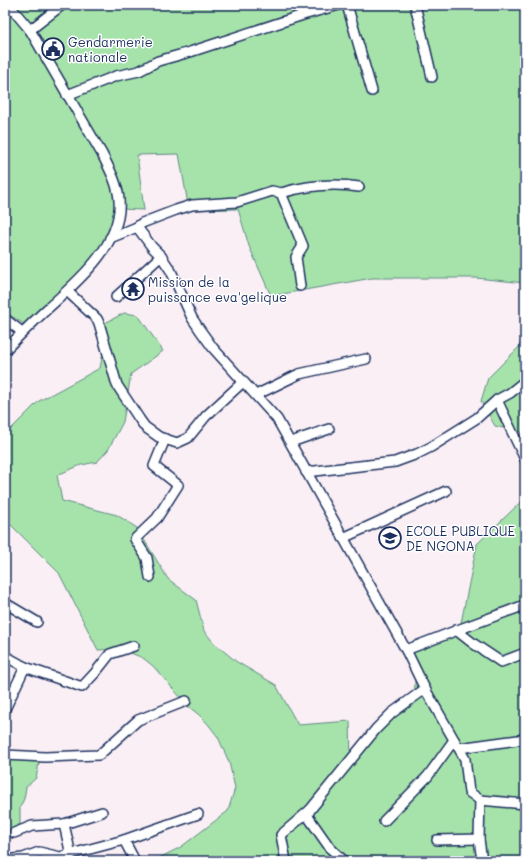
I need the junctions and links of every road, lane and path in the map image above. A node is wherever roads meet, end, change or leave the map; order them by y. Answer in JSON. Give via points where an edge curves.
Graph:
{"nodes":[{"id":1,"x":9,"y":5,"type":"edge"},
{"id":2,"x":62,"y":5,"type":"edge"},
{"id":3,"x":339,"y":5,"type":"edge"},
{"id":4,"x":347,"y":5,"type":"edge"},
{"id":5,"x":415,"y":5,"type":"edge"},
{"id":6,"x":30,"y":30,"type":"junction"},
{"id":7,"x":432,"y":77,"type":"dead end"},
{"id":8,"x":372,"y":91,"type":"dead end"},
{"id":9,"x":67,"y":95,"type":"junction"},
{"id":10,"x":359,"y":187,"type":"dead end"},
{"id":11,"x":281,"y":193,"type":"junction"},
{"id":12,"x":137,"y":227,"type":"junction"},
{"id":13,"x":110,"y":238,"type":"junction"},
{"id":14,"x":161,"y":256,"type":"junction"},
{"id":15,"x":300,"y":286,"type":"dead end"},
{"id":16,"x":67,"y":291,"type":"junction"},
{"id":17,"x":116,"y":297,"type":"dead end"},
{"id":18,"x":5,"y":319,"type":"edge"},
{"id":19,"x":22,"y":332,"type":"junction"},
{"id":20,"x":5,"y":350,"type":"edge"},
{"id":21,"x":366,"y":359,"type":"dead end"},
{"id":22,"x":525,"y":381,"type":"edge"},
{"id":23,"x":243,"y":382,"type":"junction"},
{"id":24,"x":256,"y":394,"type":"junction"},
{"id":25,"x":497,"y":400,"type":"junction"},
{"id":26,"x":329,"y":429,"type":"dead end"},
{"id":27,"x":165,"y":438,"type":"junction"},
{"id":28,"x":291,"y":442,"type":"junction"},
{"id":29,"x":525,"y":459,"type":"edge"},
{"id":30,"x":306,"y":472,"type":"junction"},
{"id":31,"x":446,"y":492,"type":"dead end"},
{"id":32,"x":344,"y":538,"type":"junction"},
{"id":33,"x":150,"y":577,"type":"dead end"},
{"id":34,"x":5,"y":603,"type":"edge"},
{"id":35,"x":525,"y":606,"type":"edge"},
{"id":36,"x":37,"y":622,"type":"dead end"},
{"id":37,"x":456,"y":630,"type":"junction"},
{"id":38,"x":134,"y":646,"type":"dead end"},
{"id":39,"x":406,"y":650,"type":"junction"},
{"id":40,"x":525,"y":653,"type":"edge"},
{"id":41,"x":5,"y":656,"type":"edge"},
{"id":42,"x":25,"y":667,"type":"junction"},
{"id":43,"x":425,"y":689,"type":"junction"},
{"id":44,"x":186,"y":701,"type":"dead end"},
{"id":45,"x":5,"y":709,"type":"edge"},
{"id":46,"x":524,"y":740,"type":"edge"},
{"id":47,"x":457,"y":744,"type":"junction"},
{"id":48,"x":5,"y":755,"type":"edge"},
{"id":49,"x":480,"y":800,"type":"junction"},
{"id":50,"x":525,"y":804,"type":"edge"},
{"id":51,"x":310,"y":810,"type":"junction"},
{"id":52,"x":102,"y":812,"type":"dead end"},
{"id":53,"x":198,"y":814,"type":"dead end"},
{"id":54,"x":384,"y":821,"type":"dead end"},
{"id":55,"x":64,"y":824,"type":"junction"},
{"id":56,"x":14,"y":833,"type":"dead end"},
{"id":57,"x":479,"y":839,"type":"junction"},
{"id":58,"x":124,"y":840,"type":"junction"},
{"id":59,"x":437,"y":840,"type":"dead end"},
{"id":60,"x":71,"y":855,"type":"junction"},
{"id":61,"x":5,"y":860,"type":"edge"},
{"id":62,"x":24,"y":860,"type":"edge"},
{"id":63,"x":135,"y":861,"type":"edge"},
{"id":64,"x":286,"y":861,"type":"edge"},
{"id":65,"x":344,"y":861,"type":"edge"},
{"id":66,"x":482,"y":861,"type":"edge"}],
"edges":[{"from":1,"to":6,"type":"street"},
{"from":2,"to":6,"type":"street"},
{"from":3,"to":9,"type":"street","via":[[158,61],[139,71],[116,76]]},
{"from":4,"to":8,"type":"street"},
{"from":5,"to":7,"type":"street"},
{"from":6,"to":9,"type":"street"},
{"from":9,"to":13,"type":"street","via":[[102,154],[116,187],[119,205],[116,225]]},
{"from":10,"to":11,"type":"street","via":[[318,186]]},
{"from":11,"to":12,"type":"street","via":[[272,191],[237,202],[192,205],[149,220]]},
{"from":11,"to":15,"type":"street","via":[[303,246],[296,257]]},
{"from":12,"to":13,"type":"street"},
{"from":12,"to":14,"type":"street"},
{"from":13,"to":16,"type":"street","via":[[96,260]]},
{"from":14,"to":17,"type":"street"},
{"from":14,"to":23,"type":"street","via":[[200,330]]},
{"from":16,"to":19,"type":"street"},
{"from":16,"to":27,"type":"street","via":[[97,319],[115,382],[120,391],[145,427]]},
{"from":18,"to":19,"type":"street"},
{"from":19,"to":20,"type":"street"},
{"from":21,"to":24,"type":"street","via":[[299,374]]},
{"from":22,"to":25,"type":"street"},
{"from":23,"to":24,"type":"street"},
{"from":23,"to":27,"type":"street","via":[[206,416],[188,438],[177,443]]},
{"from":24,"to":28,"type":"street","via":[[277,419]]},
{"from":25,"to":29,"type":"street"},
{"from":25,"to":30,"type":"street","via":[[477,418],[417,454],[395,462]]},
{"from":26,"to":28,"type":"street"},
{"from":27,"to":33,"type":"street","via":[[154,466],[178,485],[157,518],[135,539],[147,558]]},
{"from":28,"to":30,"type":"street"},
{"from":30,"to":32,"type":"street"},
{"from":31,"to":32,"type":"street"},
{"from":32,"to":39,"type":"street"},
{"from":34,"to":36,"type":"street"},
{"from":35,"to":37,"type":"street"},
{"from":37,"to":39,"type":"street"},
{"from":37,"to":40,"type":"street","via":[[501,662]]},
{"from":38,"to":42,"type":"street","via":[[110,654],[82,687]]},
{"from":39,"to":43,"type":"street"},
{"from":41,"to":42,"type":"street"},
{"from":42,"to":45,"type":"street"},
{"from":43,"to":47,"type":"street"},
{"from":43,"to":51,"type":"street","via":[[392,713],[376,729]]},
{"from":44,"to":48,"type":"street","via":[[138,720],[99,755]]},
{"from":46,"to":47,"type":"street"},
{"from":47,"to":49,"type":"street","via":[[465,759],[469,792]]},
{"from":47,"to":54,"type":"street"},
{"from":49,"to":50,"type":"street"},
{"from":49,"to":57,"type":"street"},
{"from":51,"to":64,"type":"street","via":[[281,835]]},
{"from":51,"to":65,"type":"street","via":[[309,818],[330,848]]},
{"from":52,"to":55,"type":"street"},
{"from":53,"to":58,"type":"street"},
{"from":55,"to":56,"type":"street","via":[[32,826]]},
{"from":55,"to":60,"type":"street"},
{"from":57,"to":59,"type":"street"},
{"from":57,"to":66,"type":"street"},
{"from":58,"to":60,"type":"street"},
{"from":58,"to":63,"type":"street"},
{"from":60,"to":62,"type":"street","via":[[60,857],[39,852]]},
{"from":61,"to":62,"type":"street"}]}
